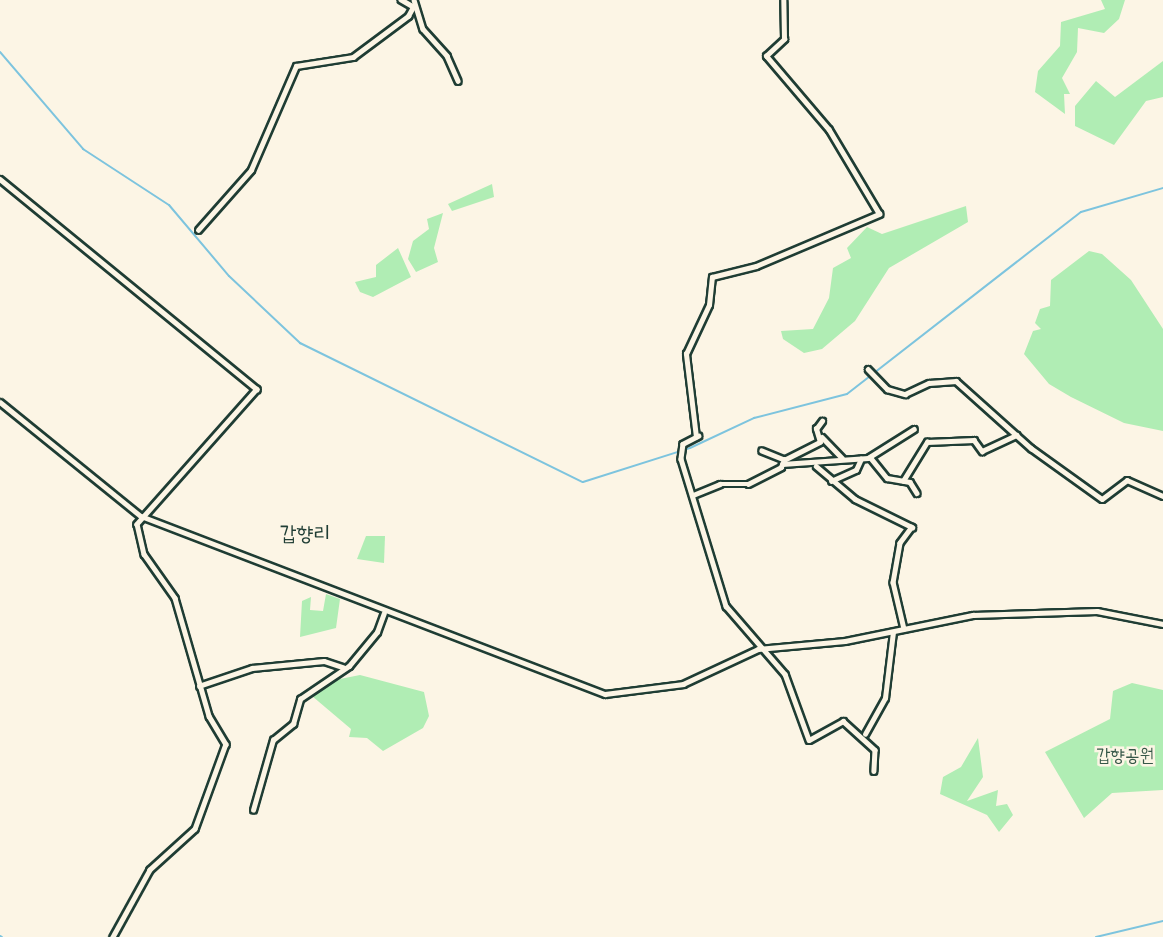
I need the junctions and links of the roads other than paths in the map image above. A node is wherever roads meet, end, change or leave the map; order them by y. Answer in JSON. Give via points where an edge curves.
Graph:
{"nodes":[{"id":1,"x":401,"y":0,"type":"edge"},
{"id":2,"x":414,"y":0,"type":"edge"},
{"id":3,"x":783,"y":0,"type":"edge"},
{"id":4,"x":413,"y":7,"type":"junction"},
{"id":5,"x":458,"y":81,"type":"dead end"},
{"id":6,"x":0,"y":179,"type":"edge"},
{"id":7,"x":198,"y":230,"type":"dead end"},
{"id":8,"x":869,"y":371,"type":"dead end"},
{"id":9,"x":0,"y":402,"type":"edge"},
{"id":10,"x":822,"y":421,"type":"dead end"},
{"id":11,"x":914,"y":429,"type":"dead end"},
{"id":12,"x":1016,"y":435,"type":"junction"},
{"id":13,"x":822,"y":437,"type":"junction"},
{"id":14,"x":762,"y":451,"type":"dead end"},
{"id":15,"x":870,"y":457,"type":"junction"},
{"id":16,"x":842,"y":458,"type":"junction"},
{"id":17,"x":861,"y":459,"type":"junction"},
{"id":18,"x":783,"y":462,"type":"junction"},
{"id":19,"x":816,"y":466,"type":"junction"},
{"id":20,"x":831,"y":481,"type":"junction"},
{"id":21,"x":903,"y":481,"type":"junction"},
{"id":22,"x":917,"y":493,"type":"dead end"},
{"id":23,"x":693,"y":495,"type":"junction"},
{"id":24,"x":1163,"y":496,"type":"edge"},
{"id":25,"x":141,"y":516,"type":"junction"},
{"id":26,"x":384,"y":613,"type":"junction"},
{"id":27,"x":1163,"y":624,"type":"edge"},
{"id":28,"x":904,"y":629,"type":"junction"},
{"id":29,"x":893,"y":632,"type":"junction"},
{"id":30,"x":763,"y":648,"type":"junction"},
{"id":31,"x":343,"y":667,"type":"junction"},
{"id":32,"x":199,"y":686,"type":"junction"},
{"id":33,"x":865,"y":734,"type":"junction"},
{"id":34,"x":874,"y":771,"type":"dead end"},
{"id":35,"x":253,"y":810,"type":"dead end"},
{"id":36,"x":113,"y":937,"type":"edge"}],
"edges":[{"from":1,"to":4,"type":"street"},
{"from":2,"to":4,"type":"street"},
{"from":3,"to":23,"type":"street","via":[[784,39],[766,56],[838,142],[879,214],[756,266],[712,277],[709,305],[686,354],[698,436],[682,446],[680,455]]},
{"from":4,"to":5,"type":"street"},
{"from":4,"to":7,"type":"street","via":[[404,21],[353,57],[296,66],[251,170]]},
{"from":6,"to":25,"type":"street","via":[[257,389]]},
{"from":8,"to":12,"type":"street","via":[[876,381],[905,394],[927,384],[956,381]]},
{"from":9,"to":25,"type":"street"},
{"from":10,"to":13,"type":"street","via":[[816,429]]},
{"from":11,"to":15,"type":"street"},
{"from":12,"to":21,"type":"street","via":[[982,451],[974,440],[927,442]]},
{"from":12,"to":24,"type":"street","via":[[1102,499],[1128,480]]},
{"from":13,"to":16,"type":"street"},
{"from":13,"to":18,"type":"street"},
{"from":14,"to":18,"type":"street"},
{"from":15,"to":17,"type":"street"},
{"from":15,"to":21,"type":"street","via":[[887,478]]},
{"from":16,"to":17,"type":"street"},
{"from":16,"to":19,"type":"street"},
{"from":17,"to":20,"type":"street","via":[[856,470]]},
{"from":18,"to":19,"type":"street"},
{"from":18,"to":23,"type":"street","via":[[748,484],[720,484]]},
{"from":19,"to":20,"type":"street"},
{"from":20,"to":28,"type":"street","via":[[912,527],[900,543],[893,582]]},
{"from":21,"to":22,"type":"street"},
{"from":23,"to":30,"type":"street","via":[[726,606]]},
{"from":25,"to":26,"type":"street"},
{"from":25,"to":32,"type":"street","via":[[140,544],[175,598]]},
{"from":26,"to":30,"type":"street","via":[[606,694],[683,684]]},
{"from":26,"to":31,"type":"street","via":[[377,632]]},
{"from":27,"to":28,"type":"street","via":[[1097,611],[972,615]]},
{"from":28,"to":29,"type":"street"},
{"from":29,"to":30,"type":"street"},
{"from":29,"to":33,"type":"street","via":[[887,693]]},
{"from":30,"to":33,"type":"street","via":[[785,674],[809,740],[841,721]]},
{"from":31,"to":32,"type":"street","via":[[324,661],[252,667]]},
{"from":31,"to":35,"type":"street","via":[[300,699],[293,724],[273,740]]},
{"from":32,"to":36,"type":"street","via":[[225,749],[195,829],[150,870]]},
{"from":33,"to":34,"type":"street","via":[[877,753]]}]}
